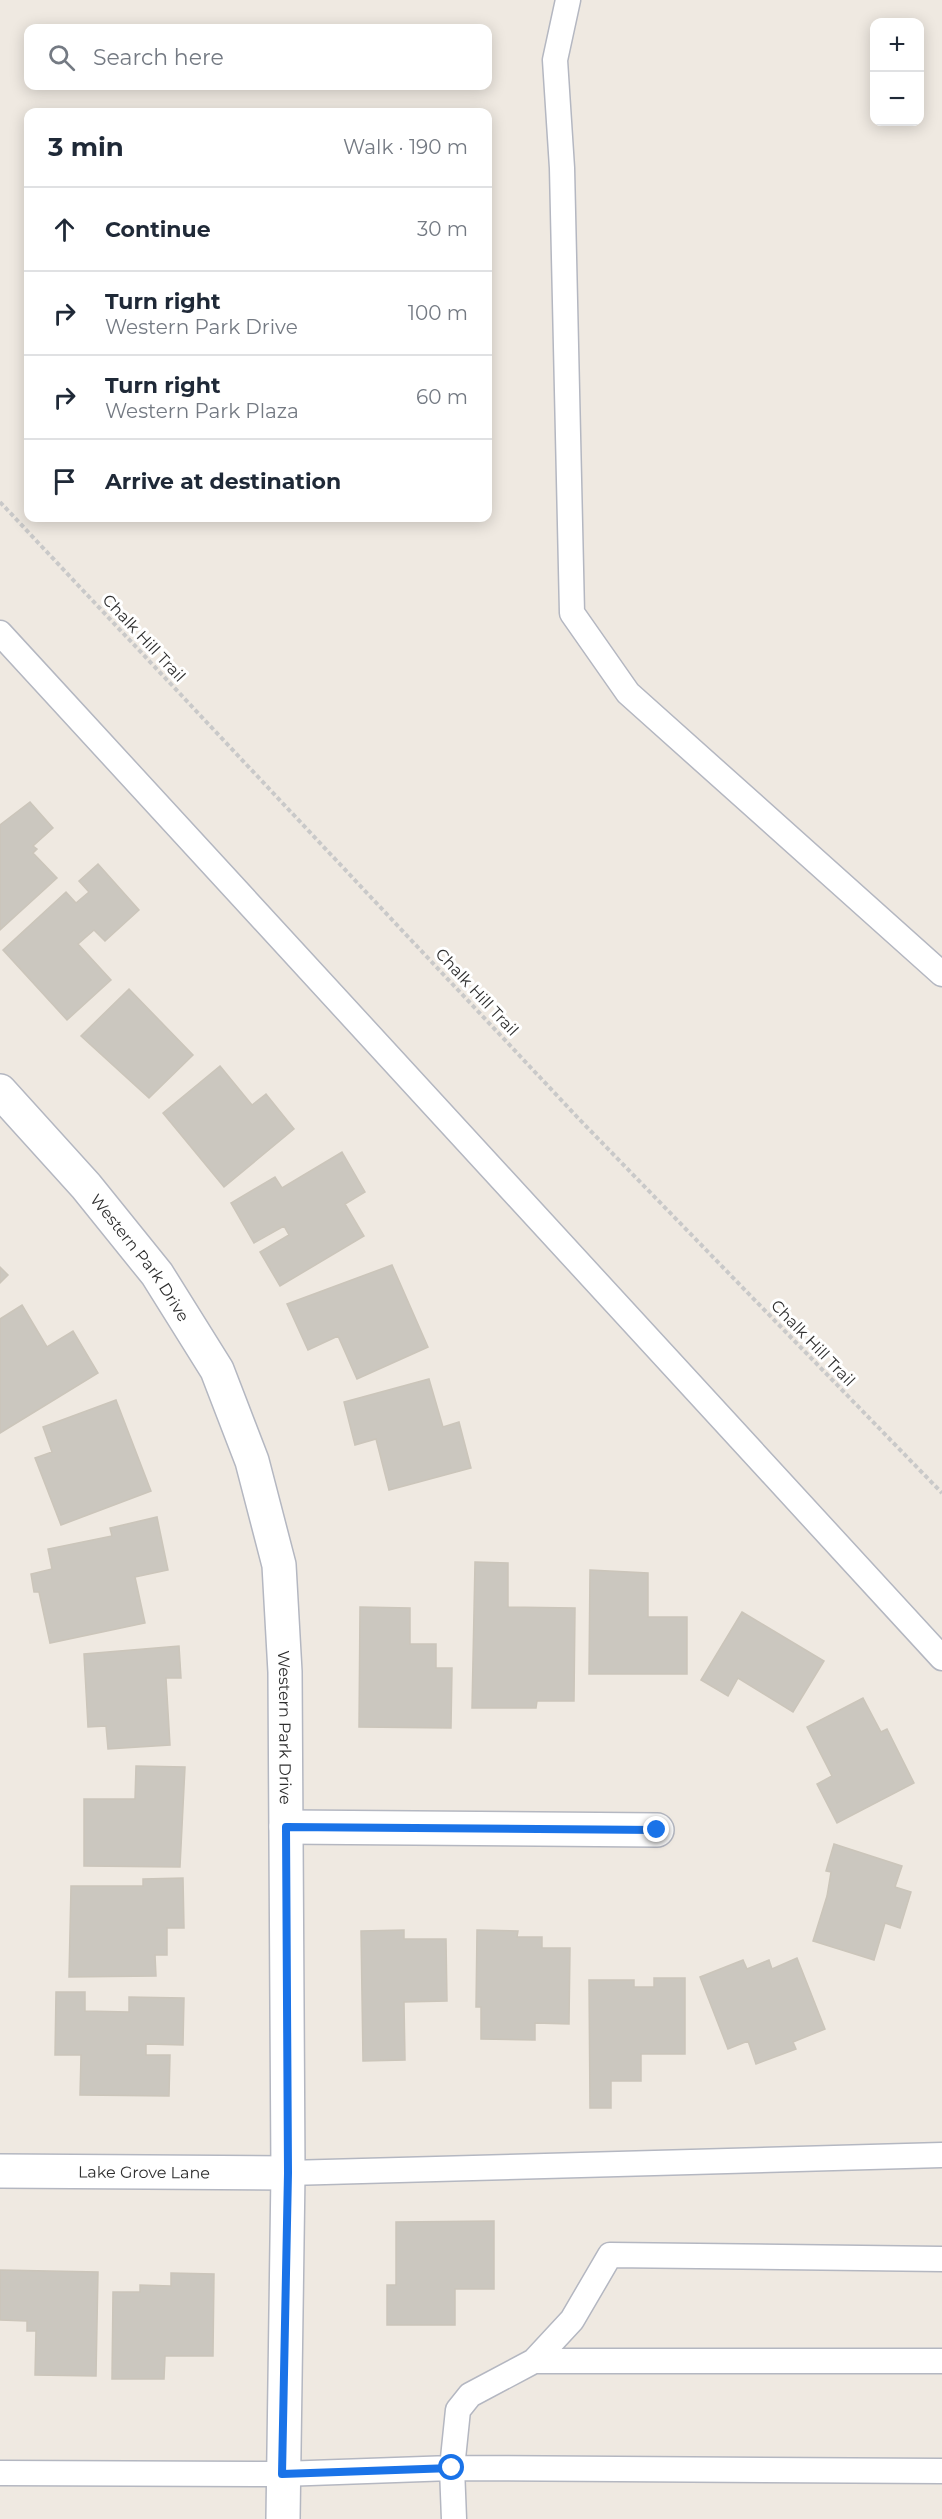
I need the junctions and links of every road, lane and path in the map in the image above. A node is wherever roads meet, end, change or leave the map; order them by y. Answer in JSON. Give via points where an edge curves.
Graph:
{"nodes":[{"id":1,"x":568,"y":0,"type":"edge"},
{"id":2,"x":0,"y":502,"type":"edge"},
{"id":3,"x":0,"y":633,"type":"edge"},
{"id":4,"x":942,"y":974,"type":"edge"},
{"id":5,"x":0,"y":1091,"type":"edge"},
{"id":6,"x":942,"y":1493,"type":"edge"},
{"id":7,"x":942,"y":1659,"type":"edge"},
{"id":8,"x":286,"y":1827,"type":"junction"},
{"id":9,"x":657,"y":1830,"type":"dead end"},
{"id":10,"x":942,"y":2155,"type":"edge"},
{"id":11,"x":0,"y":2171,"type":"edge"},
{"id":12,"x":288,"y":2173,"type":"junction"},
{"id":13,"x":942,"y":2259,"type":"edge"},
{"id":14,"x":534,"y":2361,"type":"junction"},
{"id":15,"x":942,"y":2361,"type":"edge"},
{"id":16,"x":452,"y":2468,"type":"junction"},
{"id":17,"x":942,"y":2471,"type":"edge"},
{"id":18,"x":0,"y":2473,"type":"edge"},
{"id":19,"x":282,"y":2474,"type":"junction"},
{"id":20,"x":283,"y":2519,"type":"edge"},
{"id":21,"x":454,"y":2519,"type":"edge"}],
"edges":[{"from":1,"to":4,"type":"lane","via":[[555,60],[562,168],[572,613],[628,693]]},
{"from":2,"to":6,"type":"path","name":"Chalk Hill Trail","via":[[580,1120]]},
{"from":3,"to":7,"type":"lane"},
{"from":5,"to":8,"type":"street","name":"Western Park Drive","via":[[86,1186],[158,1274],[217,1370],[249,1451],[279,1565],[285,1672]]},
{"from":8,"to":9,"type":"street"},
{"from":8,"to":12,"type":"street","name":"Western Park Drive"},
{"from":10,"to":12,"type":"lane"},
{"from":11,"to":12,"type":"street","name":"Lake Grove Lane"},
{"from":12,"to":19,"type":"street","name":"Western Park Drive"},
{"from":13,"to":14,"type":"lane","via":[[610,2255],[572,2320]]},
{"from":14,"to":15,"type":"lane"},
{"from":14,"to":16,"type":"lane","via":[[470,2395],[458,2410]]},
{"from":16,"to":17,"type":"lane"},
{"from":16,"to":19,"type":"lane"},
{"from":16,"to":21,"type":"lane"},
{"from":18,"to":19,"type":"lane"},
{"from":19,"to":20,"type":"street","name":"Western Park Drive"}]}
